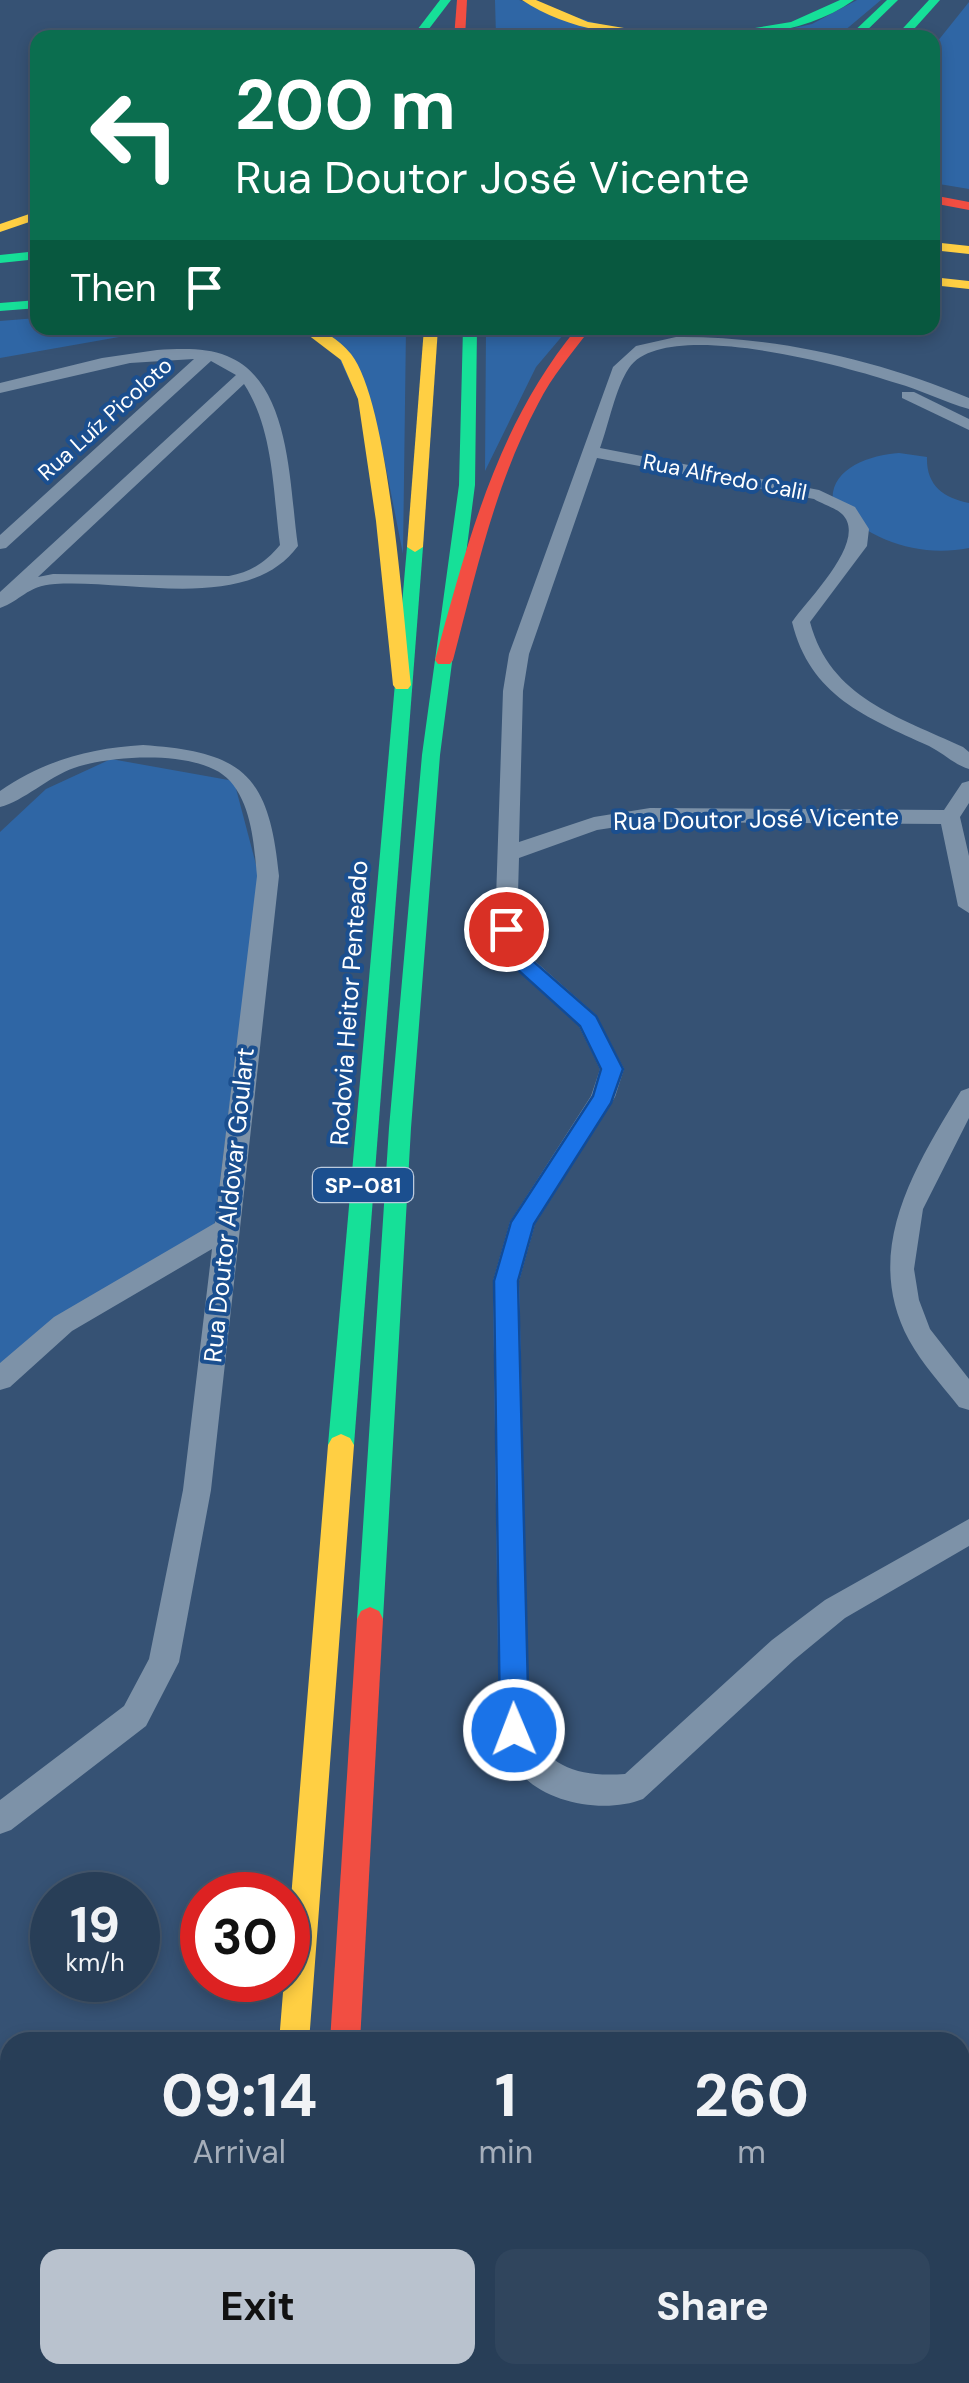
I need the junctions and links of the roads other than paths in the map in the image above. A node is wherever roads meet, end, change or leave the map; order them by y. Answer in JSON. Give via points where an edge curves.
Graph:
{"nodes":[{"id":1,"x":446,"y":0,"type":"edge"},
{"id":2,"x":462,"y":0,"type":"edge"},
{"id":3,"x":527,"y":0,"type":"edge"},
{"id":4,"x":849,"y":0,"type":"edge"},
{"id":5,"x":894,"y":0,"type":"edge"},
{"id":6,"x":935,"y":0,"type":"edge"},
{"id":7,"x":952,"y":0,"type":"edge"},
{"id":8,"x":424,"y":30,"type":"edge"},
{"id":9,"x":460,"y":30,"type":"edge"},
{"id":10,"x":622,"y":30,"type":"edge"},
{"id":11,"x":762,"y":30,"type":"edge"},
{"id":12,"x":861,"y":30,"type":"edge"},
{"id":13,"x":907,"y":30,"type":"edge"},
{"id":14,"x":930,"y":30,"type":"edge"},
{"id":15,"x":940,"y":201,"type":"edge"},
{"id":16,"x":969,"y":206,"type":"edge"},
{"id":17,"x":30,"y":218,"type":"edge"},
{"id":18,"x":940,"y":227,"type":"edge"},
{"id":19,"x":0,"y":228,"type":"edge"},
{"id":20,"x":969,"y":230,"type":"edge"},
{"id":21,"x":30,"y":243,"type":"edge"},
{"id":22,"x":0,"y":247,"type":"edge"},
{"id":23,"x":940,"y":247,"type":"edge"},
{"id":24,"x":969,"y":250,"type":"edge"},
{"id":25,"x":30,"y":255,"type":"edge"},
{"id":26,"x":0,"y":259,"type":"edge"},
{"id":27,"x":30,"y":275,"type":"edge"},
{"id":28,"x":0,"y":278,"type":"edge"},
{"id":29,"x":940,"y":282,"type":"edge"},
{"id":30,"x":969,"y":285,"type":"edge"},
{"id":31,"x":30,"y":305,"type":"edge"},
{"id":32,"x":0,"y":307,"type":"edge"},
{"id":33,"x":319,"y":335,"type":"edge"},
{"id":34,"x":430,"y":335,"type":"edge"},
{"id":35,"x":470,"y":335,"type":"edge"},
{"id":36,"x":576,"y":335,"type":"edge"},
{"id":37,"x":208,"y":355,"type":"junction"},
{"id":38,"x":622,"y":367,"type":"junction"},
{"id":39,"x":246,"y":374,"type":"junction"},
{"id":40,"x":0,"y":388,"type":"edge"},
{"id":41,"x":969,"y":404,"type":"edge"},
{"id":42,"x":965,"y":418,"type":"edge"},
{"id":43,"x":593,"y":452,"type":"junction"},
{"id":44,"x":0,"y":544,"type":"edge"},
{"id":45,"x":4,"y":595,"type":"edge"},
{"id":46,"x":444,"y":660,"type":"junction"},
{"id":47,"x":402,"y":686,"type":"junction"},
{"id":48,"x":969,"y":763,"type":"edge"},
{"id":49,"x":969,"y":787,"type":"edge"},
{"id":50,"x":0,"y":802,"type":"edge"},
{"id":51,"x":950,"y":817,"type":"junction"},
{"id":52,"x":508,"y":855,"type":"junction"},
{"id":53,"x":969,"y":906,"type":"edge"},
{"id":54,"x":969,"y":1097,"type":"edge"},
{"id":55,"x":226,"y":1229,"type":"junction"},
{"id":56,"x":0,"y":1379,"type":"edge"},
{"id":57,"x":969,"y":1399,"type":"edge"},
{"id":58,"x":969,"y":1532,"type":"edge"},
{"id":59,"x":0,"y":1819,"type":"edge"},
{"id":60,"x":295,"y":2032,"type":"edge"},
{"id":61,"x":345,"y":2032,"type":"edge"}],
"edges":[{"from":1,"to":8,"type":"main road"},
{"from":2,"to":9,"type":"main road"},
{"from":3,"to":10,"type":"main road","via":[[586,25]]},
{"from":4,"to":11,"type":"main road","via":[[793,26]]},
{"from":5,"to":12,"type":"main road"},
{"from":6,"to":13,"type":"main road"},
{"from":7,"to":14,"type":"main road"},
{"from":15,"to":16,"type":"main road"},
{"from":17,"to":19,"type":"main road"},
{"from":18,"to":20,"type":"main road"},
{"from":21,"to":22,"type":"main road"},
{"from":23,"to":24,"type":"main road"},
{"from":25,"to":26,"type":"main road"},
{"from":27,"to":28,"type":"main road"},
{"from":29,"to":30,"type":"main road"},
{"from":31,"to":32,"type":"main road"},
{"from":33,"to":47,"type":"main road","via":[[347,358],[365,399]]},
{"from":34,"to":47,"type":"main road","name":"Rodovia Heitor Penteado","number":"SP-081"},
{"from":35,"to":46,"type":"main road","number":"SP-081","via":[[466,485]]},
{"from":36,"to":46,"type":"main road","via":[[542,377],[510,449]]},
{"from":37,"to":39,"type":"street","name":"Rua Luíz Picoloto"},
{"from":37,"to":40,"type":"street","via":[[76,369]]},
{"from":37,"to":44,"type":"street","name":"Rua Luíz Picoloto"},
{"from":38,"to":41,"type":"street","via":[[645,348],[718,343],[858,366]]},
{"from":38,"to":42,"type":"street","via":[[647,355],[704,354],[854,376]]},
{"from":38,"to":43,"type":"street"},
{"from":39,"to":45,"type":"street"},
{"from":39,"to":45,"type":"street","via":[[268,420],[290,546],[274,565],[229,582],[52,580]]},
{"from":43,"to":48,"type":"street","name":"Rua Alfredo Calil","via":[[819,495],[849,511],[860,529],[858,546],[801,622],[804,645],[821,674],[857,702]]},
{"from":43,"to":52,"type":"street","via":[[519,654]]},
{"from":46,"to":61,"type":"main road","number":"SP-081","via":[[400,1128]]},
{"from":47,"to":60,"type":"main road","name":"Rodovia Heitor Penteado","number":"SP-081"},
{"from":49,"to":51,"type":"street"},
{"from":50,"to":55,"type":"street","name":"Rua Doutor Aldovar Goulart","via":[[28,778],[115,752],[192,757],[224,765],[240,780],[264,830],[268,876]]},
{"from":51,"to":52,"type":"street","name":"Rua Doutor José Vicente","via":[[632,816],[577,825]]},
{"from":51,"to":53,"type":"street"},
{"from":52,"to":58,"type":"street","via":[[506,929],[526,966],[588,1021],[612,1069],[603,1097],[523,1222],[506,1281],[514,1730],[534,1766],[566,1784],[600,1792],[632,1788],[836,1608]]},
{"from":54,"to":57,"type":"street","via":[[916,1188],[902,1248],[903,1283],[918,1332]]},
{"from":55,"to":56,"type":"street","via":[[63,1324]]},
{"from":55,"to":59,"type":"street","name":"Rua Doutor Aldovar Goulart","via":[[197,1490],[164,1662],[135,1716]]}]}
